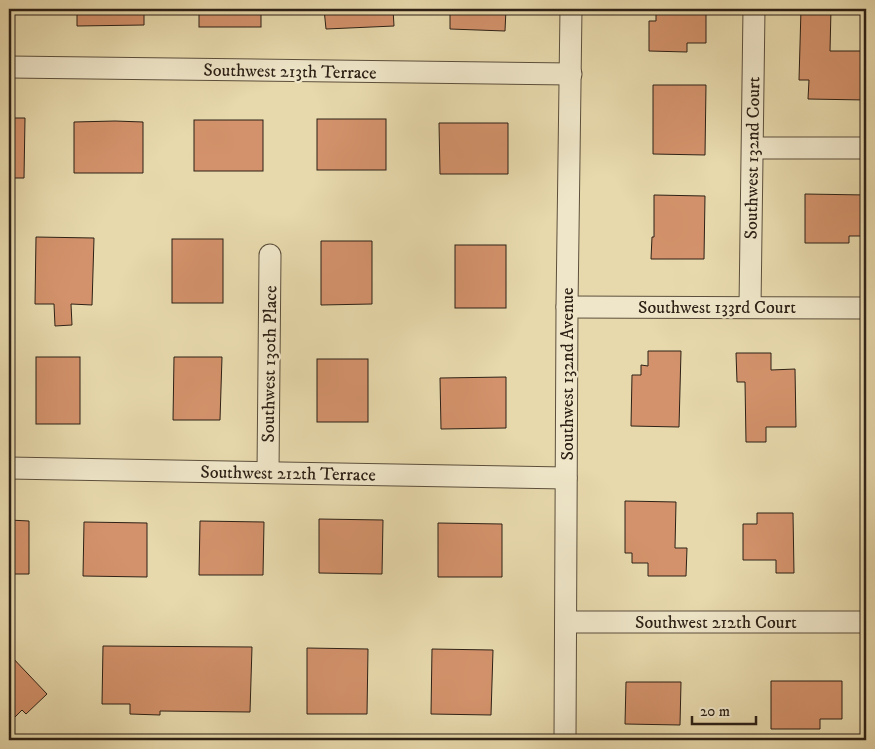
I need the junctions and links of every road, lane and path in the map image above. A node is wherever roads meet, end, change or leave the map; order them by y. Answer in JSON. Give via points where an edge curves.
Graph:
{"nodes":[{"id":1,"x":571,"y":9,"type":"edge"},
{"id":2,"x":754,"y":9,"type":"edge"},
{"id":3,"x":9,"y":68,"type":"edge"},
{"id":4,"x":571,"y":74,"type":"junction"},
{"id":5,"x":753,"y":148,"type":"junction"},
{"id":6,"x":866,"y":148,"type":"edge"},
{"id":7,"x":270,"y":255,"type":"dead end"},
{"id":8,"x":567,"y":307,"type":"junction"},
{"id":9,"x":750,"y":307,"type":"junction"},
{"id":10,"x":866,"y":308,"type":"edge"},
{"id":11,"x":9,"y":468,"type":"edge"},
{"id":12,"x":268,"y":472,"type":"junction"},
{"id":13,"x":566,"y":478,"type":"junction"},
{"id":14,"x":566,"y":622,"type":"junction"},
{"id":15,"x":866,"y":622,"type":"edge"},
{"id":16,"x":565,"y":740,"type":"edge"}],
"edges":[{"from":1,"to":4,"type":"street","name":"Southwest 132nd Avenue"},
{"from":2,"to":5,"type":"street","name":"Southwest 132nd Court"},
{"from":3,"to":4,"type":"street","name":"Southwest 213th Terrace"},
{"from":4,"to":8,"type":"street","name":"Southwest 132nd Avenue"},
{"from":5,"to":6,"type":"street"},
{"from":5,"to":9,"type":"street","name":"Southwest 132nd Court"},
{"from":7,"to":12,"type":"street","name":"Southwest 130th Place"},
{"from":8,"to":9,"type":"street","name":"Southwest 133rd Court"},
{"from":8,"to":13,"type":"street","name":"Southwest 132nd Avenue"},
{"from":9,"to":10,"type":"street","name":"Southwest 133rd Court"},
{"from":11,"to":12,"type":"street","name":"Southwest 212th Terrace"},
{"from":12,"to":13,"type":"street","name":"Southwest 212th Terrace"},
{"from":13,"to":14,"type":"street","name":"Southwest 132nd Avenue"},
{"from":14,"to":15,"type":"street","name":"Southwest 212th Court"},
{"from":14,"to":16,"type":"street","name":"Southwest 132nd Avenue"}]}
